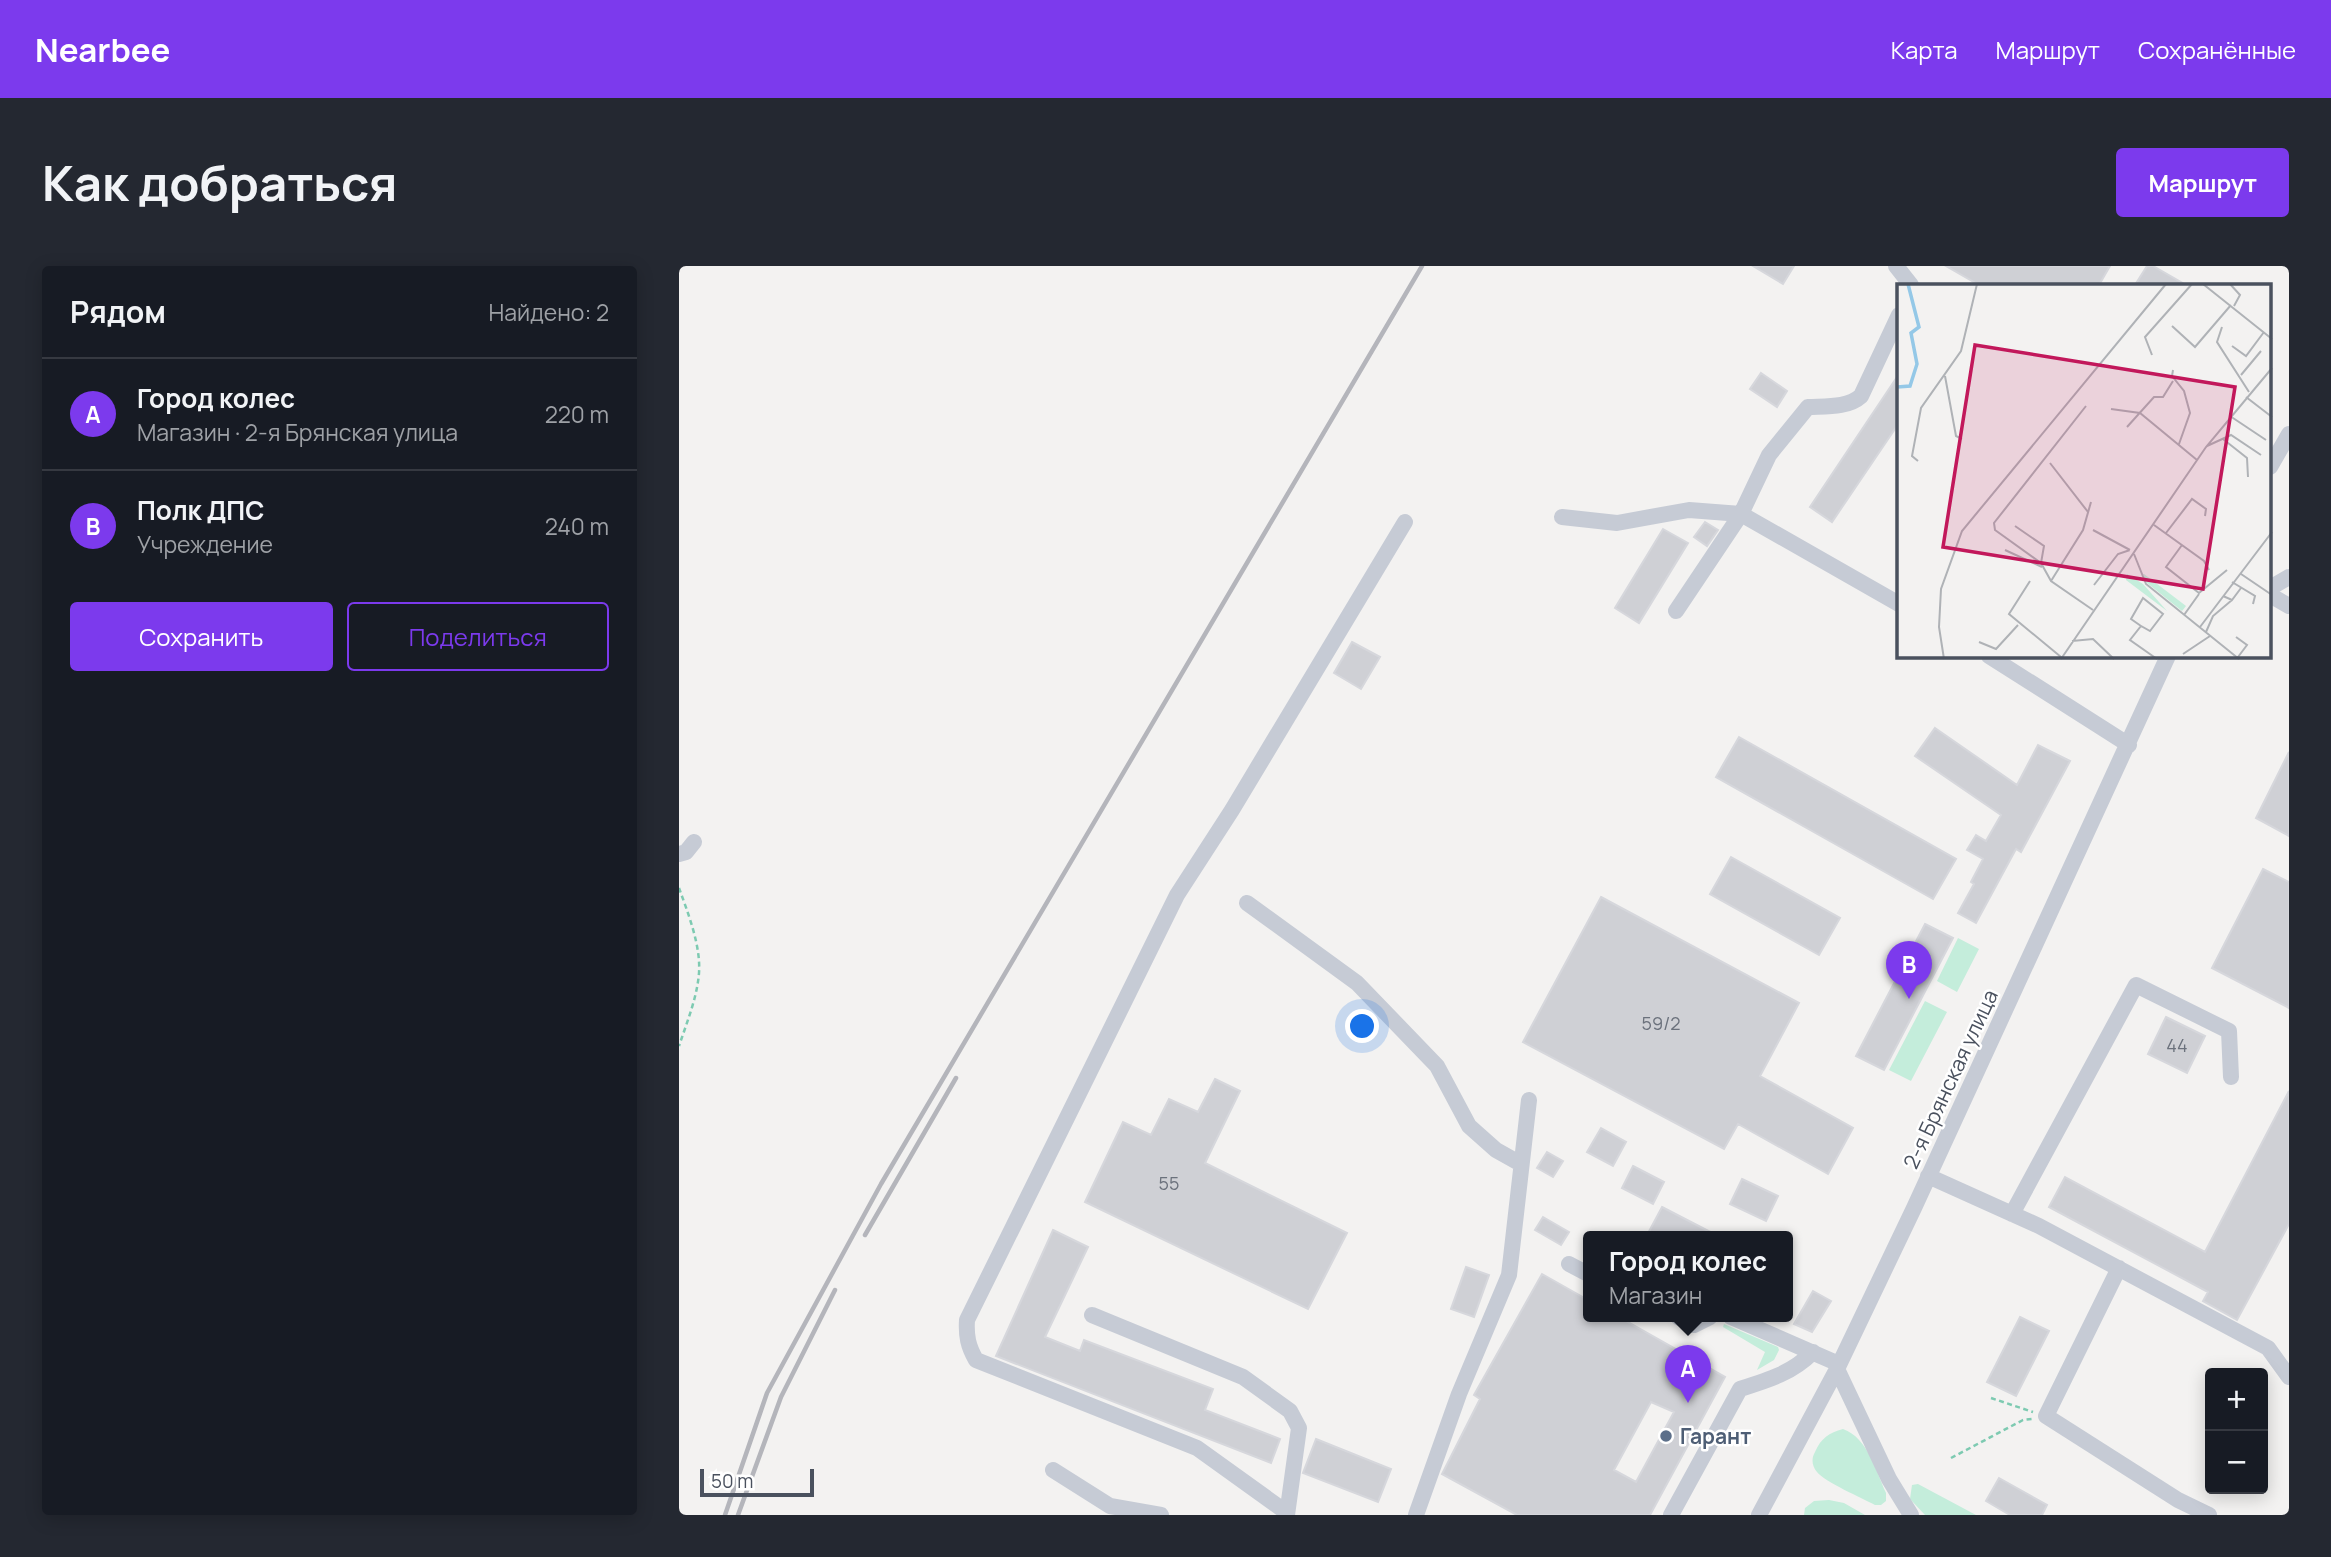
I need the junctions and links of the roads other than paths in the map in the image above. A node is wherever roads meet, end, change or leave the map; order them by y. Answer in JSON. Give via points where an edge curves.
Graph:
{"nodes":[{"id":1,"x":1896,"y":266,"type":"edge"},
{"id":2,"x":1910,"y":284,"type":"edge"},
{"id":3,"x":1897,"y":319,"type":"edge"},
{"id":4,"x":2286,"y":443,"type":"edge"},
{"id":5,"x":2271,"y":466,"type":"edge"},
{"id":6,"x":1741,"y":514,"type":"junction"},
{"id":7,"x":1562,"y":517,"type":"dead end"},
{"id":8,"x":1405,"y":523,"type":"dead end"},
{"id":9,"x":2289,"y":577,"type":"edge"},
{"id":10,"x":2271,"y":587,"type":"edge"},
{"id":11,"x":2271,"y":596,"type":"edge"},
{"id":12,"x":1897,"y":603,"type":"edge"},
{"id":13,"x":2289,"y":606,"type":"edge"},
{"id":14,"x":1676,"y":611,"type":"dead end"},
{"id":15,"x":2168,"y":658,"type":"edge"},
{"id":16,"x":2000,"y":659,"type":"edge"},
{"id":17,"x":2129,"y":745,"type":"junction"},
{"id":18,"x":694,"y":842,"type":"dead end"},
{"id":19,"x":679,"y":854,"type":"edge"},
{"id":20,"x":1247,"y":903,"type":"dead end"},
{"id":21,"x":2231,"y":1077,"type":"dead end"},
{"id":22,"x":1529,"y":1100,"type":"dead end"},
{"id":23,"x":1521,"y":1164,"type":"junction"},
{"id":24,"x":1928,"y":1176,"type":"junction"},
{"id":25,"x":2012,"y":1214,"type":"junction"},
{"id":26,"x":1569,"y":1264,"type":"dead end"},
{"id":27,"x":2119,"y":1269,"type":"junction"},
{"id":28,"x":1583,"y":1271,"type":"edge"},
{"id":29,"x":1091,"y":1315,"type":"dead end"},
{"id":30,"x":1743,"y":1322,"type":"edge"},
{"id":31,"x":1813,"y":1352,"type":"junction"},
{"id":32,"x":1838,"y":1366,"type":"junction"},
{"id":33,"x":2289,"y":1377,"type":"edge"},
{"id":34,"x":1053,"y":1470,"type":"dead end"},
{"id":35,"x":1110,"y":1506,"type":"junction"},
{"id":36,"x":1287,"y":1513,"type":"edge"},
{"id":37,"x":1096,"y":1515,"type":"edge"},
{"id":38,"x":1161,"y":1515,"type":"edge"},
{"id":39,"x":1416,"y":1515,"type":"edge"},
{"id":40,"x":1671,"y":1515,"type":"edge"},
{"id":41,"x":1759,"y":1515,"type":"edge"},
{"id":42,"x":1911,"y":1515,"type":"edge"},
{"id":43,"x":2209,"y":1515,"type":"edge"}],
"edges":[{"from":1,"to":2,"type":"street"},
{"from":3,"to":6,"type":"street","via":[[1861,396],[1846,404],[1808,407],[1769,455]]},
{"from":4,"to":5,"type":"street"},
{"from":6,"to":7,"type":"street","via":[[1689,510],[1617,523]]},
{"from":6,"to":12,"type":"street"},
{"from":6,"to":14,"type":"street"},
{"from":8,"to":36,"type":"street","via":[[1177,895],[967,1320],[966,1335],[976,1360],[1197,1448]]},
{"from":9,"to":10,"type":"street"},
{"from":11,"to":13,"type":"street"},
{"from":15,"to":17,"type":"street","name":"2-я Брянская улица"},
{"from":16,"to":17,"type":"street"},
{"from":17,"to":24,"type":"street","name":"2-я Брянская улица"},
{"from":18,"to":19,"type":"street"},
{"from":20,"to":23,"type":"street","via":[[1357,984],[1437,1066],[1469,1126]]},
{"from":21,"to":25,"type":"street","via":[[2229,1031],[2136,985]]},
{"from":22,"to":23,"type":"street"},
{"from":23,"to":39,"type":"street","via":[[1509,1275],[1459,1394]]},
{"from":24,"to":25,"type":"street"},
{"from":24,"to":32,"type":"street","name":"2-я Брянская улица"},
{"from":25,"to":27,"type":"street"},
{"from":26,"to":28,"type":"street"},
{"from":27,"to":33,"type":"street","via":[[2268,1348]]},
{"from":27,"to":43,"type":"street","via":[[2046,1416]]},
{"from":29,"to":36,"type":"street","via":[[1243,1377],[1290,1411],[1299,1428]]},
{"from":30,"to":31,"type":"street"},
{"from":31,"to":32,"type":"street"},
{"from":31,"to":40,"type":"street","via":[[1781,1376],[1740,1389]]},
{"from":32,"to":41,"type":"street","name":"2-я Брянская улица"},
{"from":32,"to":42,"type":"street","via":[[1889,1479]]},
{"from":34,"to":35,"type":"street"},
{"from":35,"to":37,"type":"street"},
{"from":35,"to":38,"type":"street"}]}
